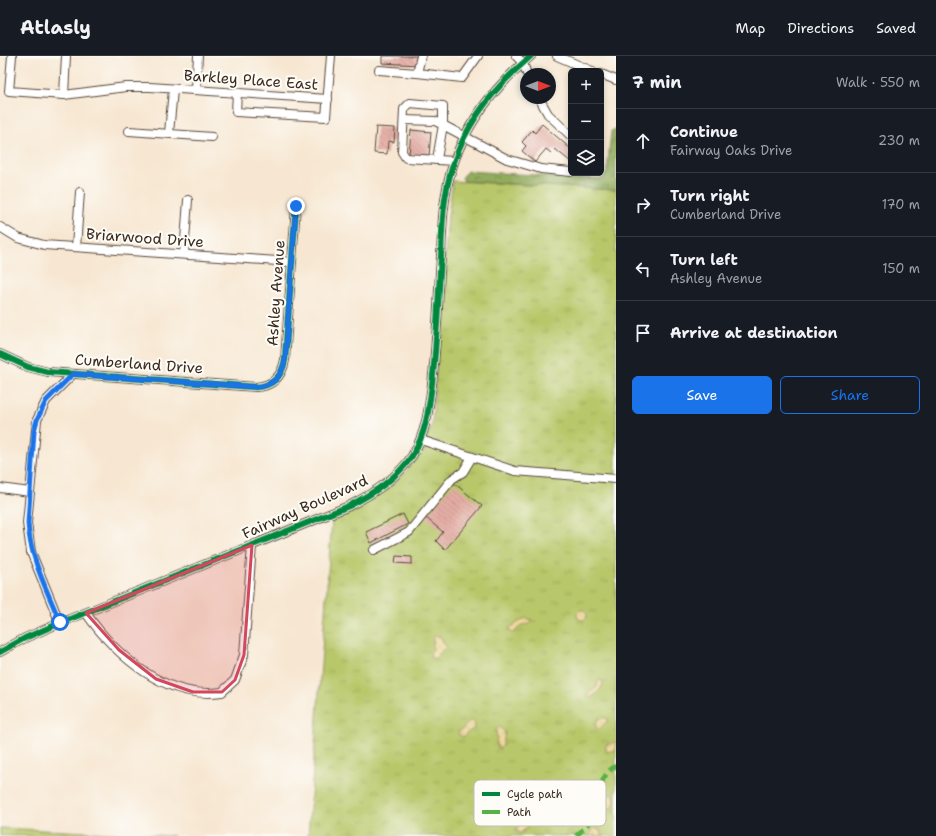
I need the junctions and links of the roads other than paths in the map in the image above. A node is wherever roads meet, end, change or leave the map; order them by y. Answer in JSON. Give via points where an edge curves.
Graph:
{"nodes":[{"id":1,"x":12,"y":56,"type":"edge"},
{"id":2,"x":66,"y":56,"type":"edge"},
{"id":3,"x":198,"y":56,"type":"edge"},
{"id":4,"x":331,"y":56,"type":"edge"},
{"id":5,"x":421,"y":56,"type":"edge"},
{"id":6,"x":478,"y":56,"type":"edge"},
{"id":7,"x":516,"y":56,"type":"edge"},
{"id":8,"x":531,"y":56,"type":"edge"},
{"id":9,"x":557,"y":56,"type":"edge"},
{"id":10,"x":523,"y":63,"type":"junction"},
{"id":11,"x":525,"y":68,"type":"edge"},
{"id":12,"x":585,"y":68,"type":"edge"},
{"id":13,"x":379,"y":70,"type":"dead end"},
{"id":14,"x":417,"y":73,"type":"junction"},
{"id":15,"x":604,"y":75,"type":"edge"},
{"id":16,"x":616,"y":80,"type":"edge"},
{"id":17,"x":196,"y":89,"type":"junction"},
{"id":18,"x":173,"y":90,"type":"junction"},
{"id":19,"x":237,"y":92,"type":"junction"},
{"id":20,"x":64,"y":95,"type":"junction"},
{"id":21,"x":328,"y":99,"type":"junction"},
{"id":22,"x":543,"y":104,"type":"edge"},
{"id":23,"x":404,"y":120,"type":"junction"},
{"id":24,"x":442,"y":125,"type":"junction"},
{"id":25,"x":129,"y":131,"type":"dead end"},
{"id":26,"x":169,"y":133,"type":"junction"},
{"id":27,"x":568,"y":133,"type":"edge"},
{"id":28,"x":212,"y":137,"type":"dead end"},
{"id":29,"x":464,"y":138,"type":"junction"},
{"id":30,"x":437,"y":159,"type":"junction"},
{"id":31,"x":454,"y":161,"type":"junction"},
{"id":32,"x":568,"y":172,"type":"edge"},
{"id":33,"x":80,"y":192,"type":"dead end"},
{"id":34,"x":188,"y":200,"type":"dead end"},
{"id":35,"x":296,"y":206,"type":"dead end"},
{"id":36,"x":0,"y":227,"type":"edge"},
{"id":37,"x":76,"y":247,"type":"junction"},
{"id":38,"x":184,"y":254,"type":"junction"},
{"id":39,"x":292,"y":262,"type":"junction"},
{"id":40,"x":0,"y":354,"type":"edge"},
{"id":41,"x":73,"y":374,"type":"junction"},
{"id":42,"x":277,"y":379,"type":"joint"},
{"id":43,"x":421,"y":440,"type":"junction"},
{"id":44,"x":472,"y":457,"type":"junction"},
{"id":45,"x":616,"y":479,"type":"edge"},
{"id":46,"x":0,"y":488,"type":"edge"},
{"id":47,"x":30,"y":492,"type":"junction"},
{"id":48,"x":252,"y":545,"type":"junction"},
{"id":49,"x":374,"y":550,"type":"dead end"},
{"id":50,"x":86,"y":612,"type":"junction"},
{"id":51,"x":60,"y":622,"type":"junction"},
{"id":52,"x":0,"y":652,"type":"edge"}],
"edges":[{"from":1,"to":20,"type":"street","name":"Barkley Place East","via":[[9,91]]},
{"from":2,"to":20,"type":"street"},
{"from":3,"to":17,"type":"street"},
{"from":4,"to":21,"type":"street"},
{"from":5,"to":14,"type":"street"},
{"from":6,"to":14,"type":"street","via":[[462,78]]},
{"from":7,"to":10,"type":"street"},
{"from":8,"to":10,"type":"street","name":"Fairway Boulevard"},
{"from":9,"to":12,"type":"street"},
{"from":10,"to":11,"type":"street"},
{"from":10,"to":29,"type":"street","name":"Fairway Boulevard","via":[[508,75],[488,100]]},
{"from":13,"to":14,"type":"street"},
{"from":15,"to":16,"type":"street"},
{"from":17,"to":18,"type":"street","name":"Barkley Place East"},
{"from":17,"to":19,"type":"street","name":"Barkley Place East"},
{"from":18,"to":20,"type":"street","name":"Barkley Place East","via":[[126,87]]},
{"from":18,"to":26,"type":"street","name":"Barkley Place East"},
{"from":19,"to":21,"type":"street","name":"Barkley Place East"},
{"from":19,"to":21,"type":"street","via":[[236,112],[326,118]]},
{"from":22,"to":27,"type":"street","via":[[548,114]]},
{"from":23,"to":24,"type":"street","via":[[435,121]]},
{"from":23,"to":24,"type":"street","via":[[404,109],[410,103],[443,106]]},
{"from":23,"to":30,"type":"street","via":[[402,152],[406,158]]},
{"from":24,"to":29,"type":"street"},
{"from":24,"to":30,"type":"street"},
{"from":25,"to":26,"type":"street"},
{"from":26,"to":28,"type":"street"},
{"from":29,"to":31,"type":"street","name":"Fairway Boulevard"},
{"from":29,"to":32,"type":"street","via":[[506,159],[541,169]]},
{"from":30,"to":31,"type":"street"},
{"from":31,"to":43,"type":"street","name":"Fairway Boulevard","via":[[448,180],[442,221],[433,374],[429,408]]},
{"from":33,"to":37,"type":"street"},
{"from":34,"to":38,"type":"street"},
{"from":35,"to":39,"type":"street","name":"Ashley Avenue"},
{"from":36,"to":37,"type":"street","name":"Briarwood Drive","via":[[30,242]]},
{"from":37,"to":38,"type":"street","name":"Briarwood Drive"},
{"from":38,"to":39,"type":"street","name":"Briarwood Drive"},
{"from":39,"to":42,"type":"street","name":"Ashley Avenue","via":[[285,360]]},
{"from":40,"to":41,"type":"street","name":"Cumberland Drive","via":[[28,367]]},
{"from":41,"to":42,"type":"street","name":"Cumberland Drive","via":[[256,387],[267,385]]},
{"from":41,"to":47,"type":"street","via":[[40,410],[34,431]]},
{"from":43,"to":44,"type":"street"},
{"from":43,"to":48,"type":"street","name":"Fairway Boulevard","via":[[403,468],[378,490],[343,509]]},
{"from":44,"to":45,"type":"street","via":[[515,471]]},
{"from":44,"to":49,"type":"street","via":[[463,472],[452,479],[409,532]]},
{"from":46,"to":47,"type":"street"},
{"from":47,"to":51,"type":"street","via":[[28,523],[31,552]]},
{"from":48,"to":50,"type":"street","name":"Fairway Boulevard"},
{"from":48,"to":50,"type":"street","via":[[244,655],[235,680],[222,692],[193,692],[156,679],[119,650]]},
{"from":50,"to":51,"type":"street","name":"Fairway Boulevard"},
{"from":51,"to":52,"type":"street","name":"Fairway Boulevard"}]}
